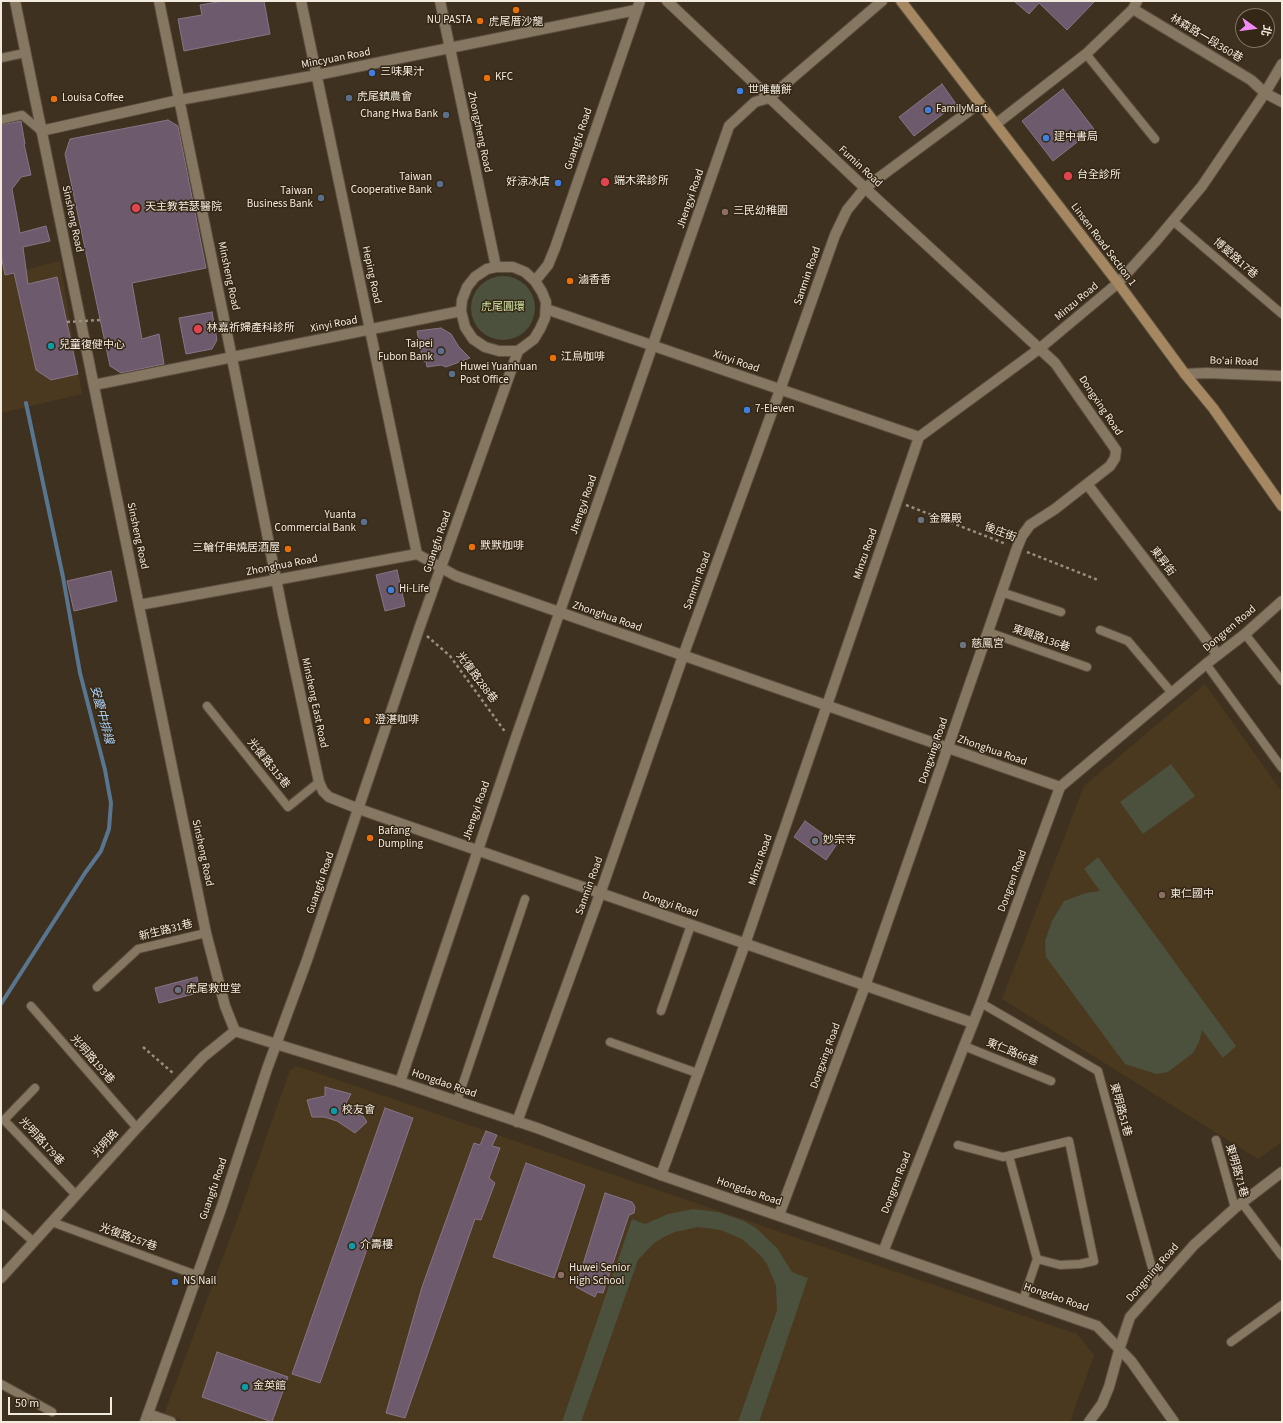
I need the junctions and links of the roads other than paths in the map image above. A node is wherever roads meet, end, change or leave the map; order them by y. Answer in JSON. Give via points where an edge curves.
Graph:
{"nodes":[{"id":1,"x":15,"y":1,"type":"edge"},
{"id":2,"x":159,"y":1,"type":"edge"},
{"id":3,"x":301,"y":1,"type":"edge"},
{"id":4,"x":440,"y":1,"type":"edge"},
{"id":5,"x":667,"y":1,"type":"edge"},
{"id":6,"x":882,"y":1,"type":"edge"},
{"id":7,"x":901,"y":1,"type":"edge"},
{"id":8,"x":1135,"y":5,"type":"edge"},
{"id":9,"x":638,"y":6,"type":"edge"},
{"id":10,"x":449,"y":48,"type":"junction"},
{"id":11,"x":25,"y":53,"type":"junction"},
{"id":12,"x":1086,"y":54,"type":"junction"},
{"id":13,"x":1,"y":58,"type":"edge"},
{"id":14,"x":1282,"y":64,"type":"edge"},
{"id":15,"x":317,"y":75,"type":"junction"},
{"id":16,"x":1265,"y":93,"type":"junction"},
{"id":17,"x":769,"y":98,"type":"junction"},
{"id":18,"x":179,"y":100,"type":"junction"},
{"id":19,"x":1282,"y":102,"type":"edge"},
{"id":20,"x":980,"y":103,"type":"junction"},
{"id":21,"x":1,"y":120,"type":"edge"},
{"id":22,"x":996,"y":124,"type":"junction"},
{"id":23,"x":41,"y":131,"type":"junction"},
{"id":24,"x":1155,"y":139,"type":"dead end"},
{"id":25,"x":865,"y":188,"type":"junction"},
{"id":26,"x":1173,"y":221,"type":"junction"},
{"id":27,"x":496,"y":267,"type":"junction"},
{"id":28,"x":535,"y":281,"type":"junction"},
{"id":29,"x":1118,"y":283,"type":"junction"},
{"id":30,"x":546,"y":308,"type":"junction"},
{"id":31,"x":461,"y":311,"type":"junction"},
{"id":32,"x":1282,"y":314,"type":"edge"},
{"id":33,"x":370,"y":330,"type":"junction"},
{"id":34,"x":652,"y":346,"type":"junction"},
{"id":35,"x":1039,"y":349,"type":"junction"},
{"id":36,"x":518,"y":351,"type":"junction"},
{"id":37,"x":232,"y":358,"type":"junction"},
{"id":38,"x":1185,"y":374,"type":"junction"},
{"id":39,"x":1282,"y":376,"type":"edge"},
{"id":40,"x":94,"y":385,"type":"junction"},
{"id":41,"x":780,"y":390,"type":"junction"},
{"id":42,"x":919,"y":437,"type":"junction"},
{"id":43,"x":1087,"y":484,"type":"junction"},
{"id":44,"x":1282,"y":506,"type":"edge"},
{"id":45,"x":417,"y":554,"type":"junction"},
{"id":46,"x":441,"y":568,"type":"junction"},
{"id":47,"x":276,"y":579,"type":"junction"},
{"id":48,"x":1001,"y":592,"type":"junction"},
{"id":49,"x":1282,"y":601,"type":"edge"},
{"id":50,"x":139,"y":605,"type":"junction"},
{"id":51,"x":1061,"y":612,"type":"dead end"},
{"id":52,"x":559,"y":613,"type":"junction"},
{"id":53,"x":1100,"y":630,"type":"dead end"},
{"id":54,"x":988,"y":632,"type":"junction"},
{"id":55,"x":1245,"y":634,"type":"junction"},
{"id":56,"x":1218,"y":655,"type":"junction"},
{"id":57,"x":683,"y":656,"type":"junction"},
{"id":58,"x":1206,"y":664,"type":"junction"},
{"id":59,"x":1086,"y":667,"type":"dead end"},
{"id":60,"x":1282,"y":681,"type":"edge"},
{"id":61,"x":1172,"y":694,"type":"junction"},
{"id":62,"x":207,"y":706,"type":"dead end"},
{"id":63,"x":827,"y":706,"type":"junction"},
{"id":64,"x":948,"y":748,"type":"junction"},
{"id":65,"x":1282,"y":768,"type":"edge"},
{"id":66,"x":319,"y":782,"type":"junction"},
{"id":67,"x":1060,"y":787,"type":"junction"},
{"id":68,"x":359,"y":809,"type":"junction"},
{"id":69,"x":477,"y":850,"type":"junction"},
{"id":70,"x":600,"y":894,"type":"junction"},
{"id":71,"x":525,"y":899,"type":"dead end"},
{"id":72,"x":691,"y":925,"type":"junction"},
{"id":73,"x":206,"y":933,"type":"junction"},
{"id":74,"x":745,"y":944,"type":"junction"},
{"id":75,"x":865,"y":986,"type":"junction"},
{"id":76,"x":97,"y":987,"type":"dead end"},
{"id":77,"x":981,"y":1003,"type":"junction"},
{"id":78,"x":31,"y":1006,"type":"dead end"},
{"id":79,"x":661,"y":1011,"type":"dead end"},
{"id":80,"x":973,"y":1023,"type":"junction"},
{"id":81,"x":235,"y":1031,"type":"junction"},
{"id":82,"x":610,"y":1042,"type":"dead end"},
{"id":83,"x":276,"y":1044,"type":"junction"},
{"id":84,"x":964,"y":1046,"type":"junction"},
{"id":85,"x":697,"y":1073,"type":"junction"},
{"id":86,"x":1051,"y":1081,"type":"dead end"},
{"id":87,"x":400,"y":1082,"type":"junction"},
{"id":88,"x":35,"y":1088,"type":"dead end"},
{"id":89,"x":457,"y":1101,"type":"junction"},
{"id":90,"x":517,"y":1122,"type":"junction"},
{"id":91,"x":137,"y":1128,"type":"junction"},
{"id":92,"x":1216,"y":1140,"type":"dead end"},
{"id":93,"x":958,"y":1145,"type":"dead end"},
{"id":94,"x":1009,"y":1156,"type":"junction"},
{"id":95,"x":1282,"y":1172,"type":"edge"},
{"id":96,"x":661,"y":1174,"type":"junction"},
{"id":97,"x":76,"y":1195,"type":"junction"},
{"id":98,"x":1239,"y":1205,"type":"junction"},
{"id":99,"x":1,"y":1214,"type":"edge"},
{"id":100,"x":779,"y":1215,"type":"junction"},
{"id":101,"x":52,"y":1222,"type":"junction"},
{"id":102,"x":34,"y":1242,"type":"junction"},
{"id":103,"x":883,"y":1252,"type":"junction"},
{"id":104,"x":1282,"y":1256,"type":"edge"},
{"id":105,"x":1037,"y":1259,"type":"junction"},
{"id":106,"x":196,"y":1274,"type":"junction"},
{"id":107,"x":1,"y":1278,"type":"edge"},
{"id":108,"x":1157,"y":1286,"type":"junction"},
{"id":109,"x":1023,"y":1300,"type":"junction"},
{"id":110,"x":1282,"y":1305,"type":"edge"},
{"id":111,"x":1231,"y":1342,"type":"dead end"},
{"id":112,"x":1120,"y":1347,"type":"junction"},
{"id":113,"x":1,"y":1384,"type":"edge"},
{"id":114,"x":52,"y":1412,"type":"dead end"},
{"id":115,"x":146,"y":1418,"type":"edge"},
{"id":116,"x":171,"y":1422,"type":"edge"},
{"id":117,"x":1089,"y":1422,"type":"edge"},
{"id":118,"x":1174,"y":1422,"type":"edge"}],
"edges":[{"from":1,"to":11,"type":"street","name":"Sinsheng Road"},
{"from":2,"to":18,"type":"street","name":"Minsheng Road"},
{"from":3,"to":15,"type":"street","name":"Heping Road"},
{"from":4,"to":10,"type":"street","name":"Zhongzheng Road"},
{"from":5,"to":17,"type":"street","name":"Fumin Road"},
{"from":6,"to":17,"type":"street","name":"Jhengyi Road"},
{"from":7,"to":20,"type":"main road","name":"Linsen Road Section 1"},
{"from":8,"to":12,"type":"street","name":"林森路一段360巷"},
{"from":8,"to":16,"type":"street","name":"林森路一段360巷","via":[[1251,80]]},
{"from":9,"to":10,"type":"street","name":"Mincyuan Road"},
{"from":9,"to":28,"type":"street","name":"Guangfu Road","via":[[555,248],[548,265]]},
{"from":10,"to":15,"type":"street","name":"Mincyuan Road"},
{"from":10,"to":27,"type":"street","name":"Zhongzheng Road"},
{"from":11,"to":13,"type":"lane"},
{"from":11,"to":23,"type":"street","name":"Sinsheng Road"},
{"from":12,"to":22,"type":"street","name":"林森路一段360巷"},
{"from":12,"to":24,"type":"lane"},
{"from":14,"to":16,"type":"street","name":"Minzu Road"},
{"from":15,"to":18,"type":"street","name":"Mincyuan Road"},
{"from":15,"to":33,"type":"street","name":"Heping Road"},
{"from":16,"to":19,"type":"street","name":"林森路一段360巷"},
{"from":16,"to":26,"type":"street","name":"Minzu Road","via":[[1202,186]]},
{"from":17,"to":25,"type":"street","name":"Fumin Road"},
{"from":17,"to":34,"type":"street","name":"Jhengyi Road","via":[[755,102],[729,126]]},
{"from":18,"to":23,"type":"street","name":"Mincyuan Road"},
{"from":18,"to":37,"type":"street","name":"Minsheng Road"},
{"from":20,"to":22,"type":"main road","name":"Linsen Road Section 1"},
{"from":20,"to":25,"type":"street","name":"Sanmin Road"},
{"from":21,"to":23,"type":"lane","via":[[22,115]]},
{"from":22,"to":29,"type":"main road","name":"Linsen Road Section 1"},
{"from":23,"to":40,"type":"street","name":"Sinsheng Road"},
{"from":25,"to":35,"type":"street","name":"Fumin Road"},
{"from":25,"to":41,"type":"street","name":"Sanmin Road","via":[[847,210],[835,235]]},
{"from":26,"to":29,"type":"street","name":"Minzu Road"},
{"from":26,"to":32,"type":"lane","name":"博愛路17巷"},
{"from":27,"to":28,"type":"street","via":[[513,267],[525,272]]},
{"from":27,"to":31,"type":"street","via":[[487,269],[475,277],[467,287]]},
{"from":28,"to":30,"type":"street","via":[[542,292]]},
{"from":29,"to":35,"type":"street","name":"Minzu Road"},
{"from":29,"to":38,"type":"main road","name":"Linsen Road Section 1"},
{"from":30,"to":34,"type":"street","name":"Xinyi Road"},
{"from":30,"to":36,"type":"street","via":[[540,329],[534,338]]},
{"from":31,"to":33,"type":"street","name":"Xinyi Road"},
{"from":31,"to":36,"type":"street","via":[[465,327],[473,339],[485,348]]},
{"from":33,"to":37,"type":"street","name":"Xinyi Road"},
{"from":33,"to":45,"type":"street","name":"Heping Road"},
{"from":34,"to":41,"type":"street","name":"Xinyi Road"},
{"from":34,"to":52,"type":"street","name":"Jhengyi Road"},
{"from":35,"to":42,"type":"street","name":"Minzu Road"},
{"from":35,"to":43,"type":"street","name":"Dongxing Road","via":[[1055,362],[1116,450],[1110,466]]},
{"from":36,"to":46,"type":"street","name":"Guangfu Road"},
{"from":37,"to":40,"type":"street","name":"Xinyi Road"},
{"from":37,"to":47,"type":"street","name":"Minsheng Road"},
{"from":38,"to":39,"type":"street","name":"Bo'ai Road"},
{"from":38,"to":44,"type":"main road","name":"Linsen Road Section 1"},
{"from":40,"to":50,"type":"street","name":"Sinsheng Road"},
{"from":41,"to":42,"type":"street","name":"Xinyi Road"},
{"from":41,"to":57,"type":"street","name":"Sanmin Road"},
{"from":42,"to":63,"type":"street","name":"Minzu Road"},
{"from":43,"to":48,"type":"street","name":"Dongxing Road","via":[[1030,525],[1016,548]]},
{"from":43,"to":56,"type":"street","name":"東昇街"},
{"from":45,"to":46,"type":"street","name":"Zhonghua Road"},
{"from":45,"to":47,"type":"street","name":"Zhonghua Road"},
{"from":46,"to":52,"type":"street","name":"Zhonghua Road","via":[[456,576]]},
{"from":46,"to":68,"type":"street","name":"Guangfu Road"},
{"from":47,"to":50,"type":"street","name":"Zhonghua Road"},
{"from":47,"to":66,"type":"street","name":"Minsheng East Road"},
{"from":48,"to":51,"type":"lane"},
{"from":48,"to":54,"type":"street","name":"Dongxing Road"},
{"from":49,"to":55,"type":"street","name":"Dongren Road"},
{"from":50,"to":73,"type":"street","name":"Sinsheng Road"},
{"from":52,"to":57,"type":"street","name":"Zhonghua Road"},
{"from":52,"to":69,"type":"street","name":"Jhengyi Road"},
{"from":53,"to":61,"type":"lane","via":[[1128,641]]},
{"from":54,"to":59,"type":"lane","name":"東興路136巷"},
{"from":54,"to":64,"type":"street","name":"Dongxing Road"},
{"from":55,"to":56,"type":"street","name":"Dongren Road"},
{"from":55,"to":60,"type":"lane"},
{"from":56,"to":58,"type":"street","name":"Dongren Road"},
{"from":57,"to":63,"type":"street","name":"Zhonghua Road"},
{"from":57,"to":70,"type":"street","name":"Sanmin Road"},
{"from":58,"to":61,"type":"street","name":"Dongren Road"},
{"from":58,"to":65,"type":"lane"},
{"from":61,"to":67,"type":"street","name":"Dongren Road"},
{"from":62,"to":66,"type":"lane","name":"光復路315巷","via":[[288,806]]},
{"from":63,"to":64,"type":"street","name":"Zhonghua Road"},
{"from":63,"to":74,"type":"street","name":"Minzu Road"},
{"from":64,"to":67,"type":"street","name":"Zhonghua Road"},
{"from":64,"to":75,"type":"street","name":"Dongxing Road"},
{"from":66,"to":68,"type":"street","name":"Minsheng East Road","via":[[329,797]]},
{"from":67,"to":77,"type":"street","name":"Dongren Road"},
{"from":68,"to":69,"type":"street","name":"Dongyi Road"},
{"from":68,"to":83,"type":"street","name":"Guangfu Road"},
{"from":69,"to":70,"type":"street","name":"Dongyi Road"},
{"from":69,"to":87,"type":"street","name":"Jhengyi Road"},
{"from":70,"to":72,"type":"street","name":"Dongyi Road"},
{"from":70,"to":90,"type":"street","name":"Sanmin Road"},
{"from":71,"to":89,"type":"lane"},
{"from":72,"to":74,"type":"street","name":"Dongyi Road"},
{"from":72,"to":79,"type":"lane"},
{"from":73,"to":76,"type":"lane","name":"新生路31巷","via":[[138,948]]},
{"from":73,"to":81,"type":"street","name":"Sinsheng Road","via":[[225,1006]]},
{"from":74,"to":75,"type":"street","name":"Dongyi Road"},
{"from":74,"to":85,"type":"street","name":"Minzu Road"},
{"from":75,"to":80,"type":"street","name":"Dongyi Road"},
{"from":75,"to":100,"type":"street","name":"Dongxing Road"},
{"from":77,"to":80,"type":"street","name":"Dongren Road"},
{"from":77,"to":108,"type":"lane","name":"東明路51巷","via":[[1098,1071]]},
{"from":78,"to":91,"type":"lane","name":"光明路193巷"},
{"from":80,"to":84,"type":"street","name":"Dongren Road"},
{"from":81,"to":83,"type":"street"},
{"from":81,"to":91,"type":"street","name":"光明路","via":[[203,1057]]},
{"from":82,"to":85,"type":"lane"},
{"from":83,"to":87,"type":"street","name":"Hongdao Road"},
{"from":83,"to":106,"type":"street","name":"Guangfu Road","via":[[222,1206]]},
{"from":84,"to":86,"type":"lane","name":"東仁路66巷"},
{"from":84,"to":103,"type":"street","name":"Dongren Road"},
{"from":85,"to":96,"type":"street","name":"Minzu Road"},
{"from":87,"to":89,"type":"street","name":"Hongdao Road"},
{"from":88,"to":97,"type":"lane","name":"光明路179巷","via":[[4,1120]]},
{"from":89,"to":90,"type":"street","name":"Hongdao Road"},
{"from":90,"to":96,"type":"street","name":"Hongdao Road"},
{"from":91,"to":97,"type":"street","name":"光明路"},
{"from":92,"to":98,"type":"lane","name":"東明路71巷"},
{"from":93,"to":94,"type":"lane","via":[[1003,1157]]},
{"from":94,"to":105,"type":"lane"},
{"from":94,"to":105,"type":"lane","via":[[1069,1141],[1094,1261],[1060,1265]]},
{"from":95,"to":98,"type":"street","name":"Dongming Road"},
{"from":96,"to":100,"type":"street","name":"Hongdao Road"},
{"from":97,"to":101,"type":"street","name":"光明路"},
{"from":98,"to":104,"type":"lane"},
{"from":98,"to":108,"type":"street","name":"Dongming Road","via":[[1194,1245]]},
{"from":99,"to":102,"type":"lane"},
{"from":100,"to":103,"type":"street","name":"Hongdao Road"},
{"from":101,"to":102,"type":"street","name":"光明路"},
{"from":101,"to":106,"type":"lane","name":"光復路257巷"},
{"from":102,"to":107,"type":"street","name":"光明路"},
{"from":103,"to":109,"type":"street","name":"Hongdao Road"},
{"from":105,"to":109,"type":"lane"},
{"from":106,"to":115,"type":"street","name":"Guangfu Road"},
{"from":108,"to":112,"type":"street","name":"Dongming Road","via":[[1130,1317]]},
{"from":109,"to":112,"type":"street","name":"Hongdao Road","via":[[1098,1326]]},
{"from":110,"to":111,"type":"lane"},
{"from":112,"to":117,"type":"street","name":"Dongming Road","via":[[1102,1404]]},
{"from":112,"to":118,"type":"street","name":"Hongdao Road"},
{"from":113,"to":114,"type":"lane"},
{"from":115,"to":116,"type":"street"}]}
